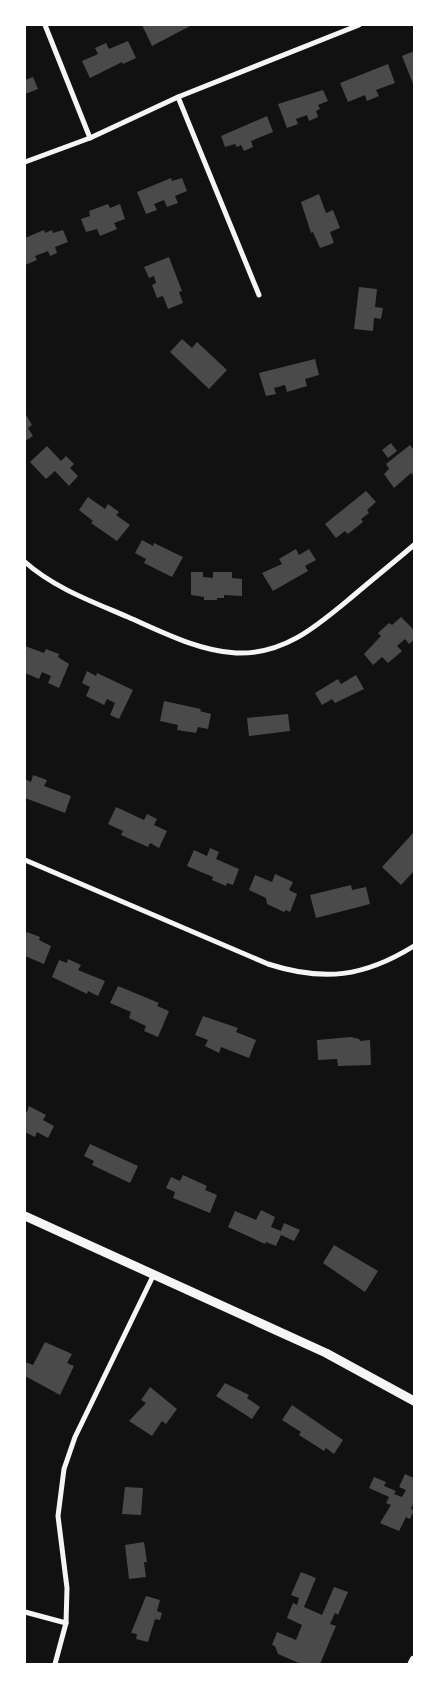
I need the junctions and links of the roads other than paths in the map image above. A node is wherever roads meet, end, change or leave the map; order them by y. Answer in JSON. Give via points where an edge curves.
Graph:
{"nodes":[{"id":1,"x":45,"y":25,"type":"edge"},
{"id":2,"x":359,"y":25,"type":"edge"},
{"id":3,"x":178,"y":97,"type":"junction"},
{"id":4,"x":90,"y":138,"type":"junction"},
{"id":5,"x":25,"y":162,"type":"edge"},
{"id":6,"x":260,"y":294,"type":"dead end"},
{"id":7,"x":414,"y":545,"type":"edge"},
{"id":8,"x":25,"y":562,"type":"edge"},
{"id":9,"x":25,"y":860,"type":"edge"},
{"id":10,"x":414,"y":946,"type":"edge"},
{"id":11,"x":25,"y":1216,"type":"edge"},
{"id":12,"x":154,"y":1274,"type":"junction"},
{"id":13,"x":414,"y":1401,"type":"edge"},
{"id":14,"x":25,"y":1612,"type":"edge"},
{"id":15,"x":66,"y":1623,"type":"junction"},
{"id":16,"x":414,"y":1660,"type":"edge"},
{"id":17,"x":55,"y":1664,"type":"edge"},
{"id":18,"x":412,"y":1664,"type":"edge"}],
"edges":[{"from":1,"to":4,"type":"street"},
{"from":2,"to":3,"type":"street"},
{"from":3,"to":4,"type":"street"},
{"from":3,"to":6,"type":"street"},
{"from":4,"to":5,"type":"street"},
{"from":7,"to":8,"type":"street","via":[[318,626],[299,638],[280,647],[244,652],[216,650],[168,635],[64,589]]},
{"from":9,"to":10,"type":"street","via":[[291,971],[323,975],[357,972],[390,961]]},
{"from":11,"to":12,"type":"street"},
{"from":12,"to":13,"type":"street","via":[[326,1354]]},
{"from":12,"to":15,"type":"street","via":[[75,1437],[64,1470],[58,1516],[67,1588]]},
{"from":14,"to":15,"type":"street"},
{"from":15,"to":17,"type":"street"},
{"from":16,"to":18,"type":"street"}]}
